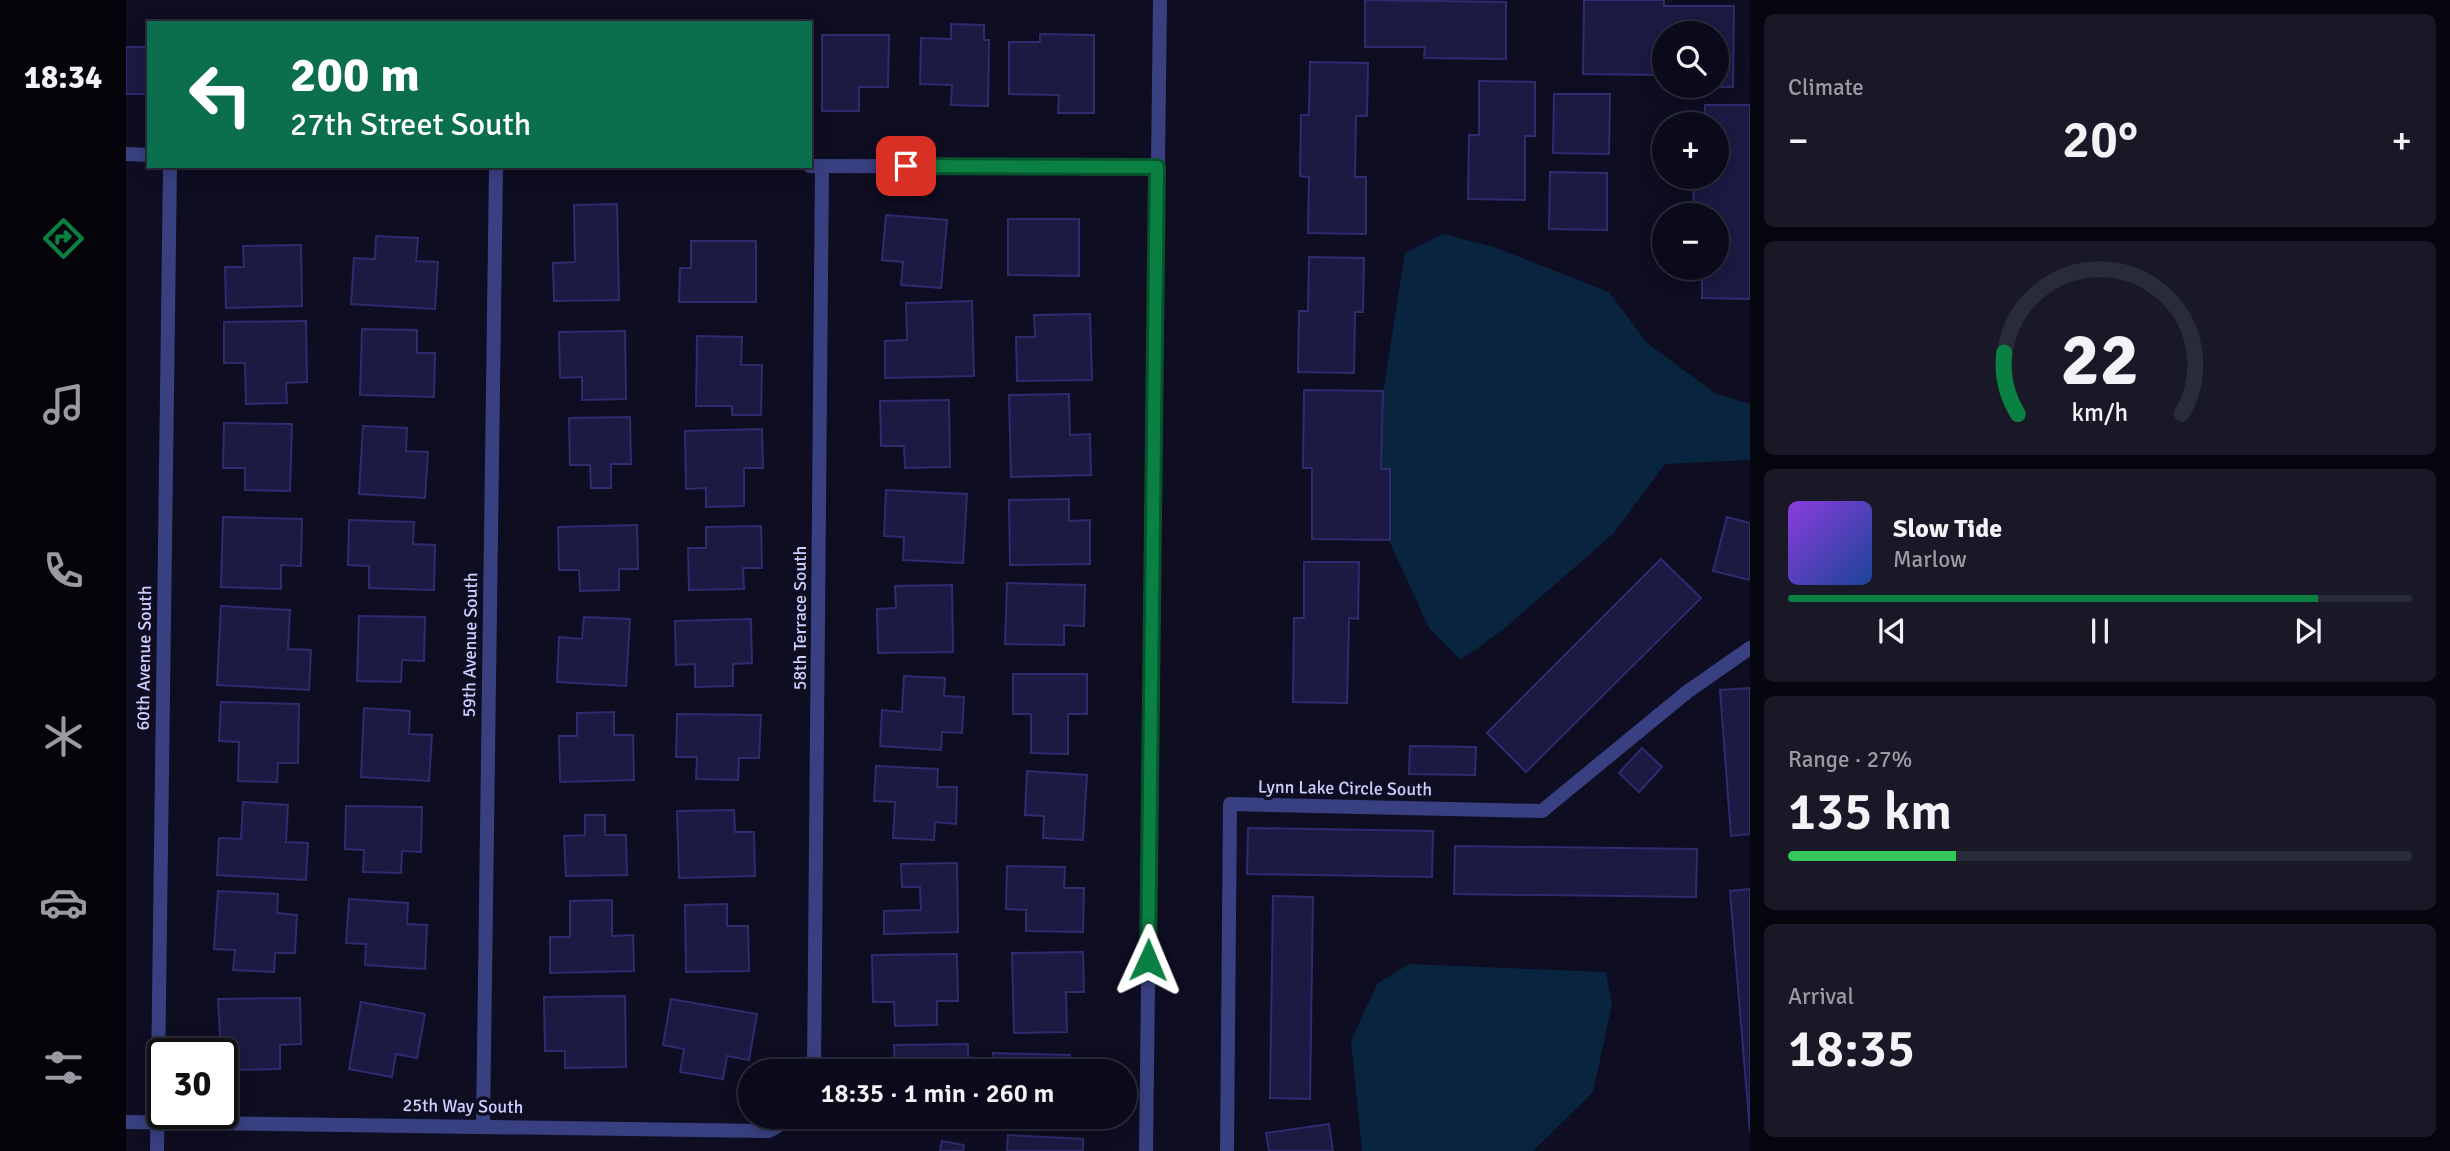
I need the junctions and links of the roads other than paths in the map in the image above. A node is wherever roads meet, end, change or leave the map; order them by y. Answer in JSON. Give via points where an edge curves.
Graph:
{"nodes":[{"id":1,"x":1160,"y":0,"type":"edge"},
{"id":2,"x":126,"y":154,"type":"edge"},
{"id":3,"x":147,"y":155,"type":"edge"},
{"id":4,"x":816,"y":166,"type":"edge"},
{"id":5,"x":1157,"y":167,"type":"junction"},
{"id":6,"x":170,"y":168,"type":"edge"},
{"id":7,"x":496,"y":168,"type":"edge"},
{"id":8,"x":1750,"y":648,"type":"edge"},
{"id":9,"x":158,"y":1038,"type":"edge"},
{"id":10,"x":814,"y":1059,"type":"edge"},
{"id":11,"x":126,"y":1122,"type":"edge"},
{"id":12,"x":147,"y":1122,"type":"edge"},
{"id":13,"x":238,"y":1123,"type":"edge"},
{"id":14,"x":483,"y":1125,"type":"junction"},
{"id":15,"x":157,"y":1129,"type":"edge"},
{"id":16,"x":772,"y":1129,"type":"edge"},
{"id":17,"x":157,"y":1151,"type":"edge"},
{"id":18,"x":1146,"y":1151,"type":"edge"},
{"id":19,"x":1227,"y":1151,"type":"edge"}],
"edges":[{"from":1,"to":5,"type":"street"},
{"from":2,"to":3,"type":"street"},
{"from":4,"to":5,"type":"street"},
{"from":4,"to":10,"type":"street","name":"58th Terrace South"},
{"from":5,"to":18,"type":"street"},
{"from":6,"to":9,"type":"street","name":"60th Avenue South"},
{"from":7,"to":14,"type":"street","name":"59th Avenue South"},
{"from":8,"to":19,"type":"street","name":"Lynn Lake Circle South","via":[[1687,692],[1542,811],[1230,804]]},
{"from":11,"to":12,"type":"street","name":"25th Way South"},
{"from":13,"to":14,"type":"street","name":"25th Way South"},
{"from":14,"to":16,"type":"street","name":"25th Way South"},
{"from":15,"to":17,"type":"street","name":"60th Avenue South"}]}
